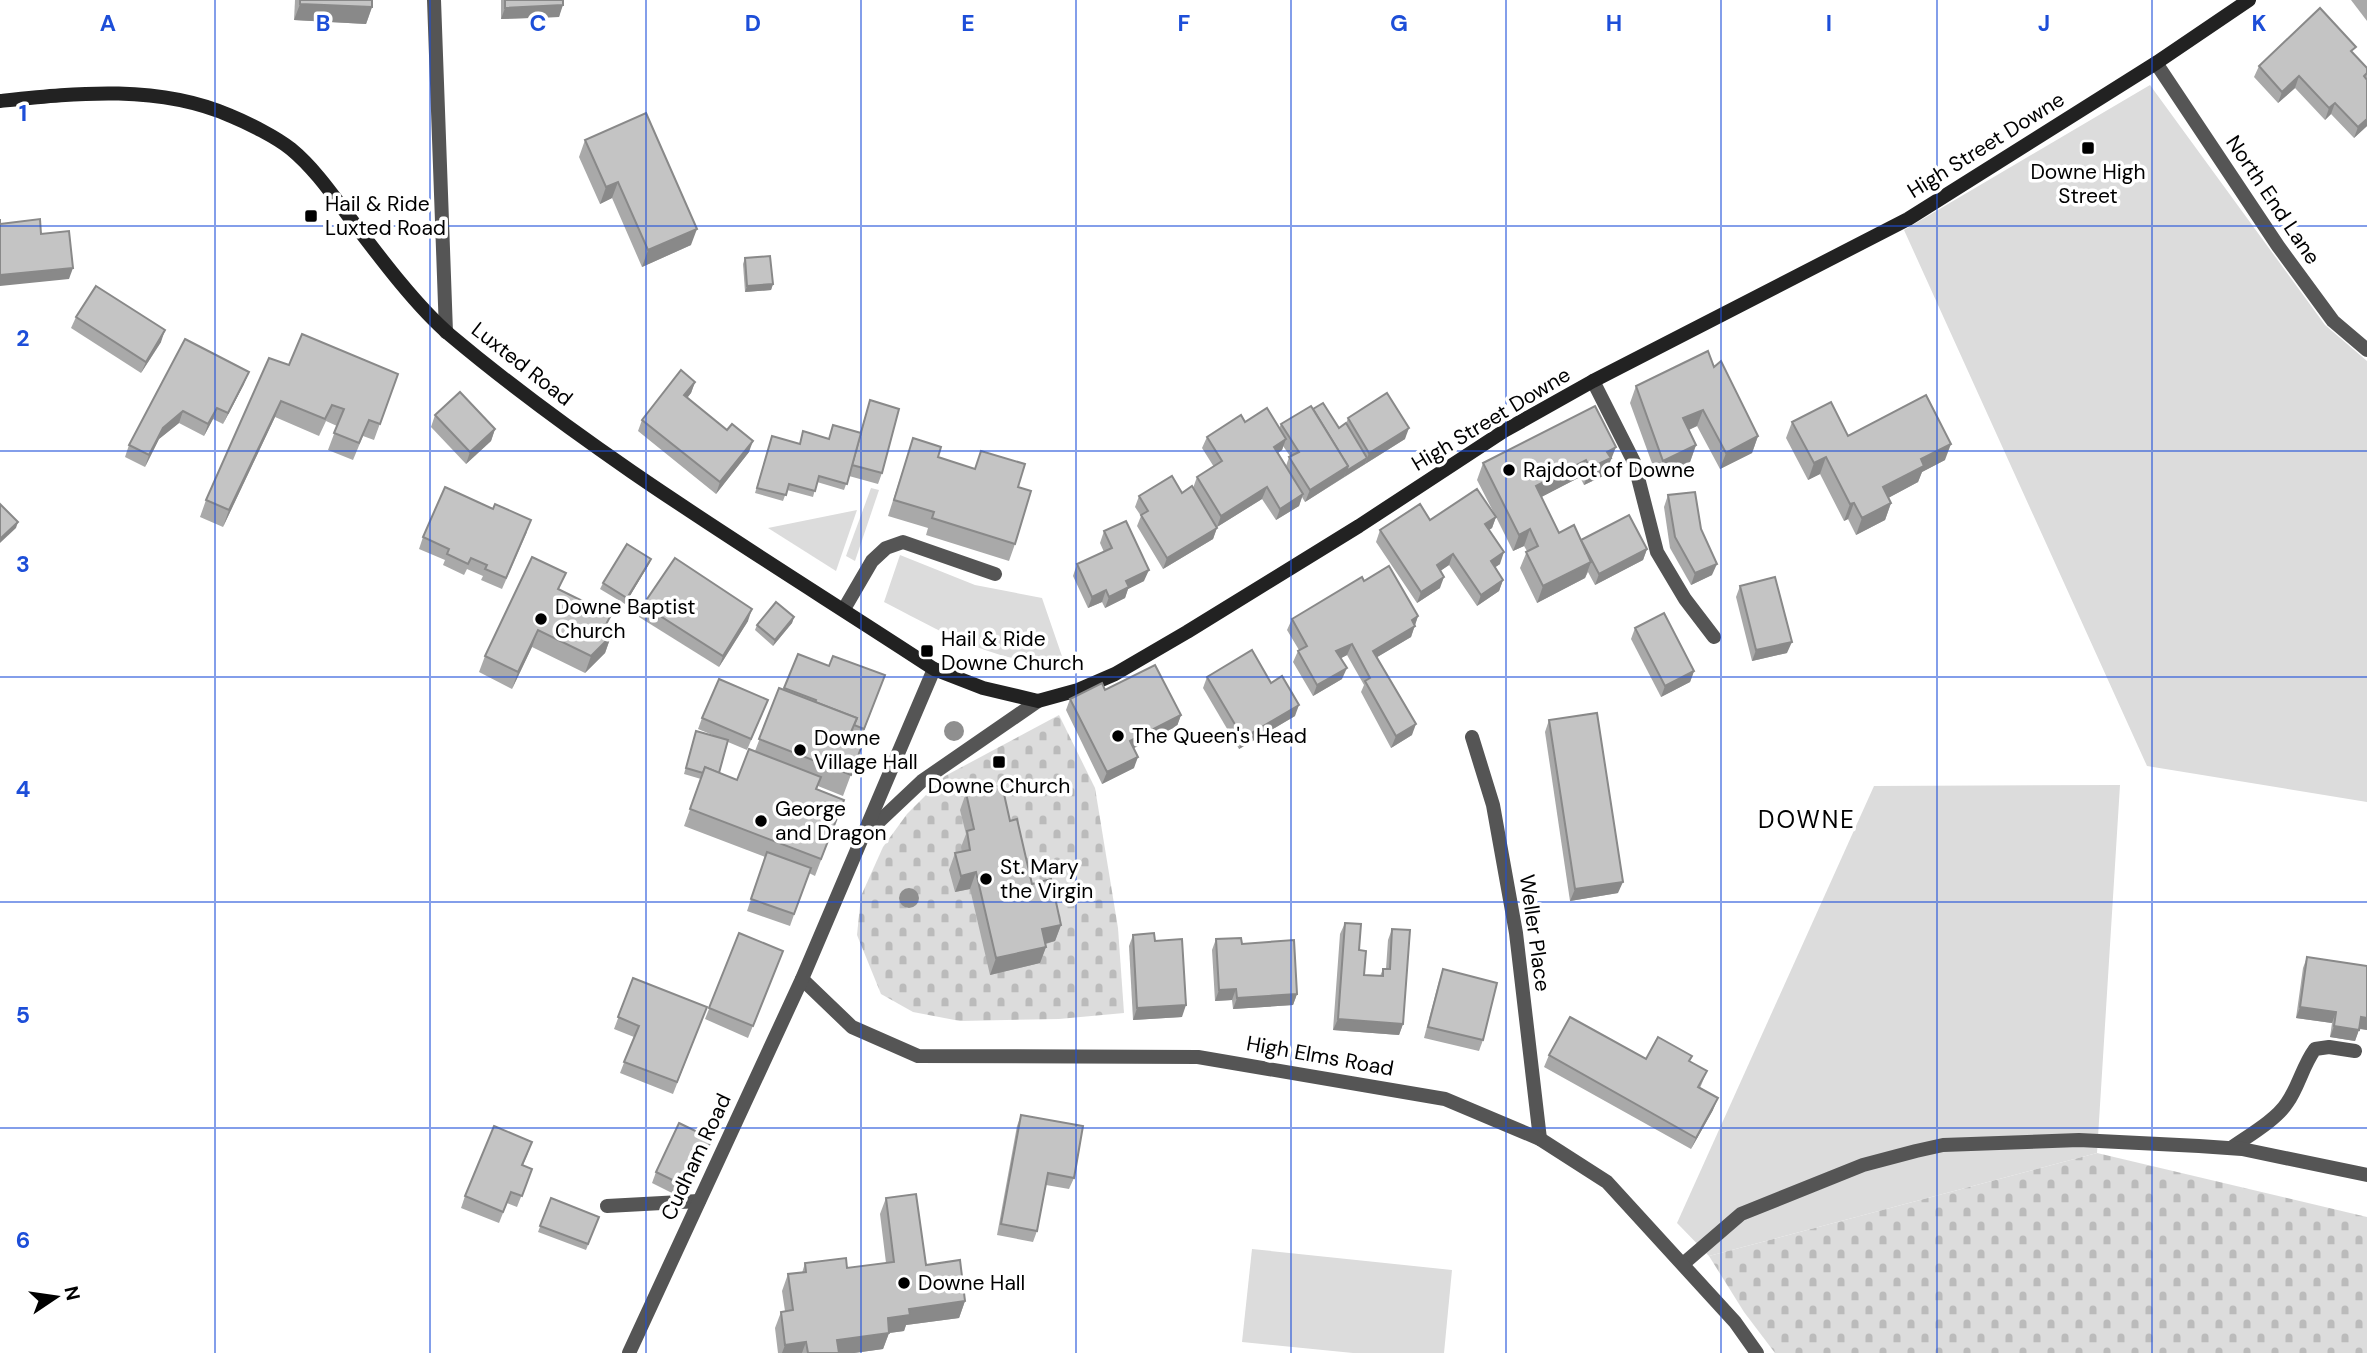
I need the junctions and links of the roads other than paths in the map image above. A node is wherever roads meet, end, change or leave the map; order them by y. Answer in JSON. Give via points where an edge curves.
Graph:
{"nodes":[{"id":1,"x":434,"y":0,"type":"edge"},
{"id":2,"x":2249,"y":0,"type":"edge"},
{"id":3,"x":2156,"y":63,"type":"junction"},
{"id":4,"x":0,"y":101,"type":"edge"},
{"id":5,"x":446,"y":332,"type":"junction"},
{"id":6,"x":2367,"y":350,"type":"edge"},
{"id":7,"x":1593,"y":381,"type":"junction"},
{"id":8,"x":995,"y":574,"type":"dead end"},
{"id":9,"x":844,"y":609,"type":"junction"},
{"id":10,"x":1714,"y":637,"type":"dead end"},
{"id":11,"x":934,"y":669,"type":"junction"},
{"id":12,"x":1038,"y":701,"type":"junction"},
{"id":13,"x":1472,"y":737,"type":"dead end"},
{"id":14,"x":865,"y":835,"type":"junction"},
{"id":15,"x":802,"y":979,"type":"junction"},
{"id":16,"x":2355,"y":1051,"type":"edge"},
{"id":17,"x":1540,"y":1139,"type":"junction"},
{"id":18,"x":2231,"y":1148,"type":"junction"},
{"id":19,"x":2367,"y":1175,"type":"edge"},
{"id":20,"x":699,"y":1201,"type":"junction"},
{"id":21,"x":607,"y":1206,"type":"dead end"},
{"id":22,"x":1683,"y":1264,"type":"junction"},
{"id":23,"x":629,"y":1353,"type":"edge"},
{"id":24,"x":1757,"y":1353,"type":"edge"}],
"edges":[{"from":1,"to":5,"type":"street"},
{"from":2,"to":3,"type":"street","name":"High Street Downe"},
{"from":3,"to":6,"type":"street","name":"North End Lane","via":[[2333,321]]},
{"from":3,"to":7,"type":"street","name":"High Street Downe","via":[[1908,219]]},
{"from":4,"to":5,"type":"street","name":"Luxted Road","via":[[74,93],[165,96],[230,116],[289,148],[321,179]]},
{"from":5,"to":9,"type":"street","name":"Luxted Road","via":[[517,390],[604,451]]},
{"from":7,"to":10,"type":"street","via":[[1634,462],[1657,552]]},
{"from":7,"to":12,"type":"street","name":"High Street Downe","via":[[1504,430],[1359,526],[1115,674]]},
{"from":8,"to":9,"type":"street","via":[[904,542],[886,548],[872,561]]},
{"from":9,"to":11,"type":"street","name":"Luxted Road"},
{"from":11,"to":12,"type":"street","name":"Luxted Road","via":[[983,688]]},
{"from":11,"to":14,"type":"street","name":"High Street Downe"},
{"from":12,"to":14,"type":"street","name":"High Street Downe","via":[[922,781]]},
{"from":13,"to":17,"type":"street","name":"Weller Place","via":[[1493,805],[1516,933]]},
{"from":14,"to":15,"type":"street","name":"High Street Downe"},
{"from":15,"to":17,"type":"street","name":"High Elms Road","via":[[852,1027],[918,1056],[1198,1057],[1445,1098]]},
{"from":15,"to":20,"type":"street","name":"Cudham Road"},
{"from":16,"to":18,"type":"street","via":[[2315,1049],[2287,1104]]},
{"from":17,"to":22,"type":"street","name":"High Elms Road","via":[[1607,1182]]},
{"from":18,"to":19,"type":"street"},
{"from":18,"to":22,"type":"street","via":[[2079,1140],[1916,1150],[1741,1214]]},
{"from":20,"to":21,"type":"street"},
{"from":20,"to":23,"type":"street","name":"Cudham Road"},
{"from":22,"to":24,"type":"street","name":"High Elms Road"}]}
